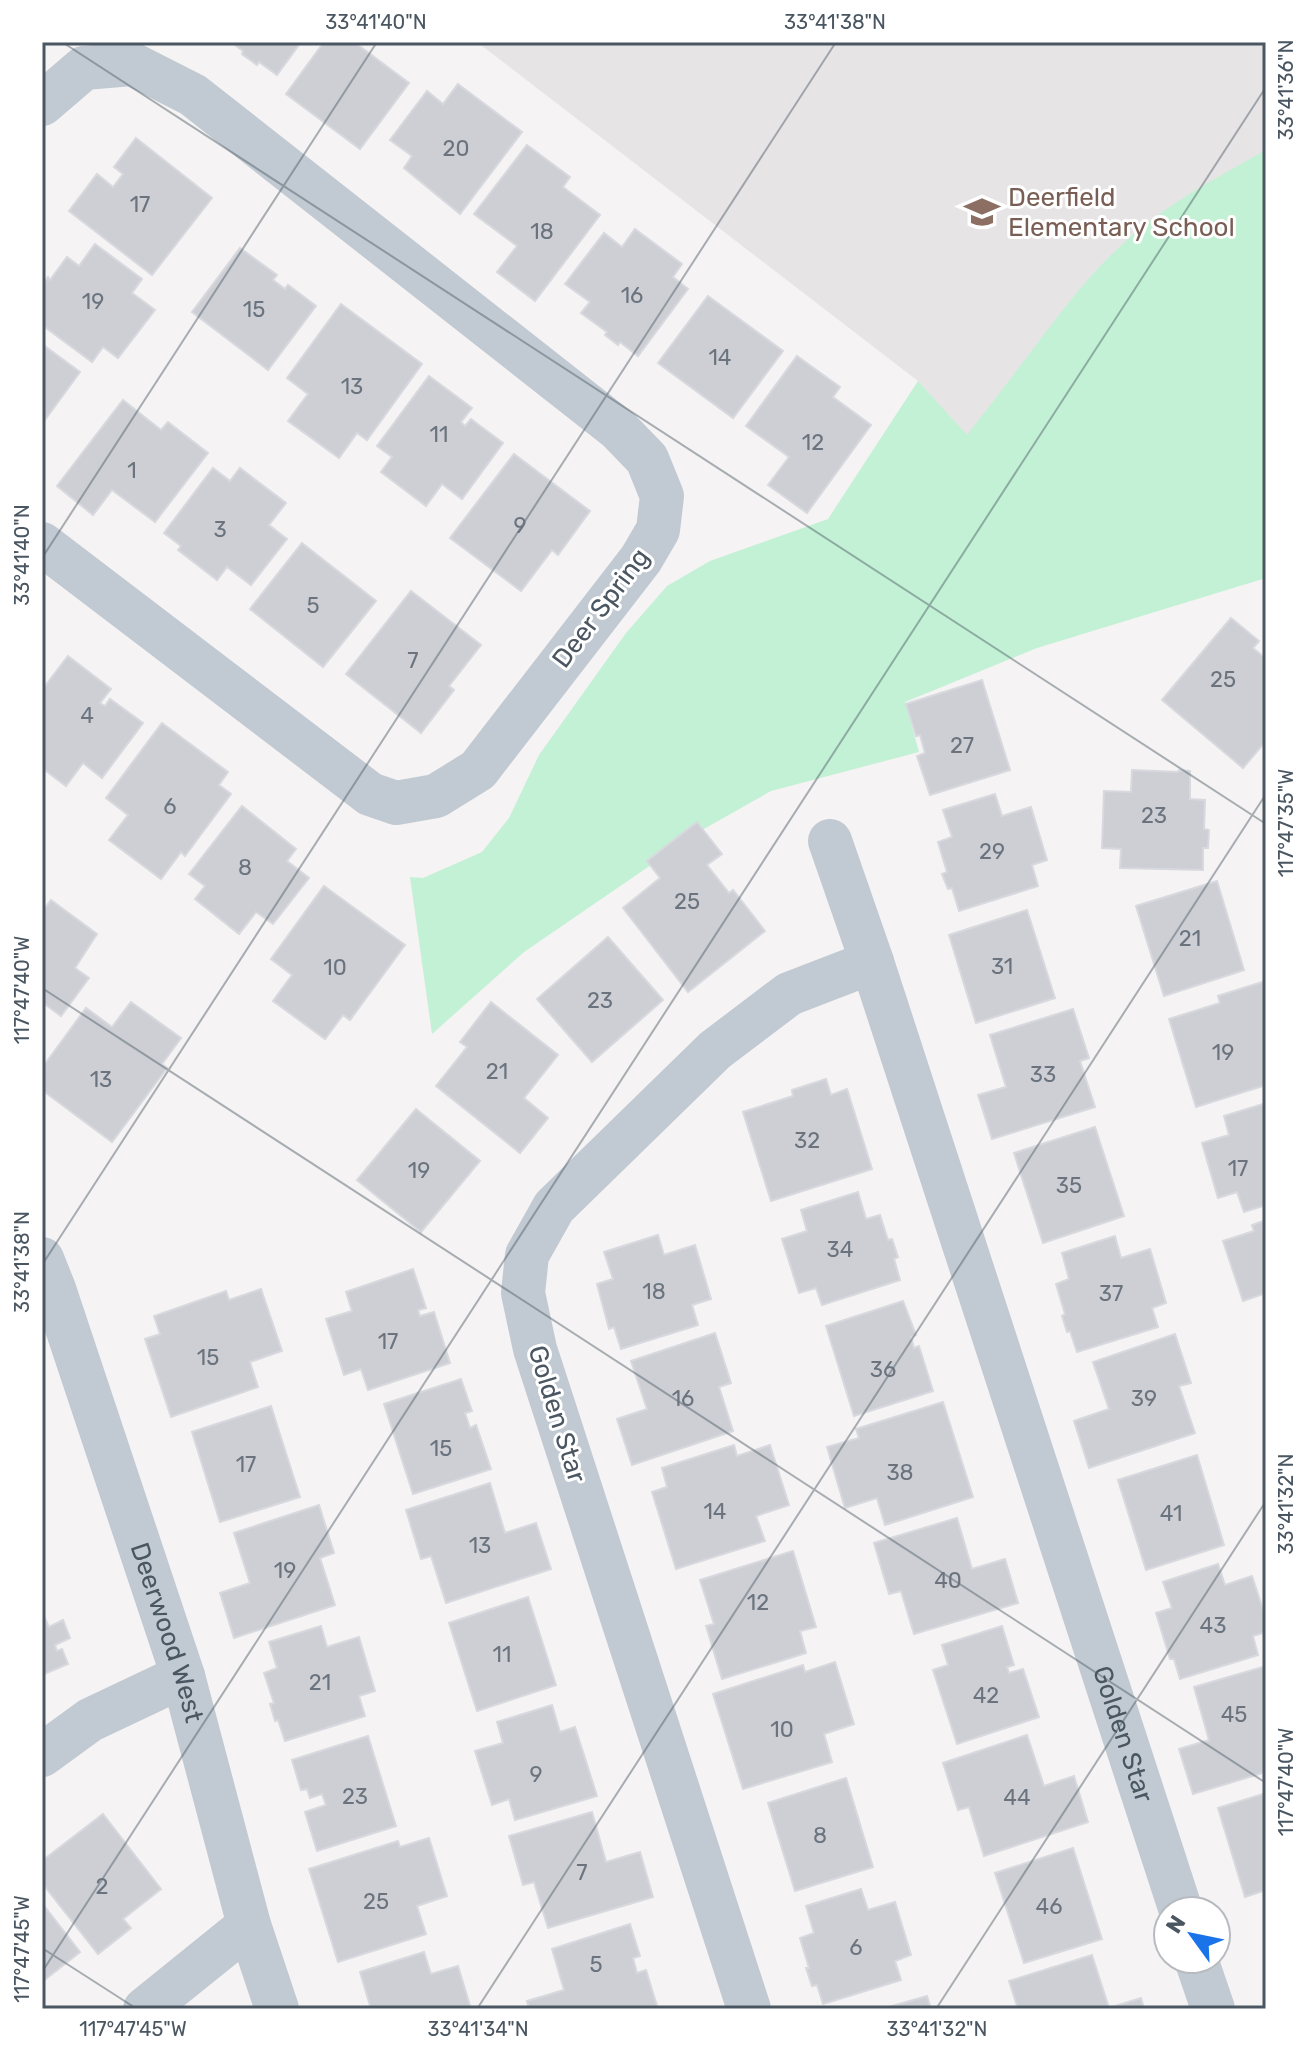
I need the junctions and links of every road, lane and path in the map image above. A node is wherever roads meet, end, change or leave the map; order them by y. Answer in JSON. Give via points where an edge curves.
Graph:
{"nodes":[{"id":1,"x":42,"y":104,"type":"edge"},
{"id":2,"x":42,"y":544,"type":"edge"},
{"id":3,"x":830,"y":841,"type":"dead end"},
{"id":4,"x":872,"y":962,"type":"junction"},
{"id":5,"x":42,"y":1259,"type":"edge"},
{"id":6,"x":183,"y":1676,"type":"junction"},
{"id":7,"x":42,"y":1755,"type":"edge"},
{"id":8,"x":1176,"y":1895,"type":"edge"},
{"id":9,"x":249,"y":1925,"type":"junction"},
{"id":10,"x":1201,"y":1975,"type":"edge"},
{"id":11,"x":145,"y":2009,"type":"edge"},
{"id":12,"x":277,"y":2009,"type":"edge"},
{"id":13,"x":749,"y":2009,"type":"edge"},
{"id":14,"x":1213,"y":2009,"type":"edge"}],
"edges":[{"from":1,"to":2,"type":"street","name":"Deer Spring","via":[[84,68],[132,64],[193,95],[618,429],[647,459],[662,496],[658,530],[641,559],[478,770],[436,796],[396,803],[370,794]]},
{"from":3,"to":4,"type":"street","name":"Golden Star"},
{"from":4,"to":8,"type":"street","name":"Golden Star"},
{"from":4,"to":13,"type":"street","name":"Golden Star","via":[[789,994],[715,1050],[554,1207],[527,1255],[523,1293],[535,1349]]},
{"from":5,"to":6,"type":"street","name":"Deerwood West"},
{"from":6,"to":7,"type":"street","via":[[90,1720]]},
{"from":6,"to":9,"type":"street","name":"Deerwood West"},
{"from":9,"to":11,"type":"street"},
{"from":9,"to":12,"type":"street","name":"Deerwood West"},
{"from":10,"to":14,"type":"street"}]}
